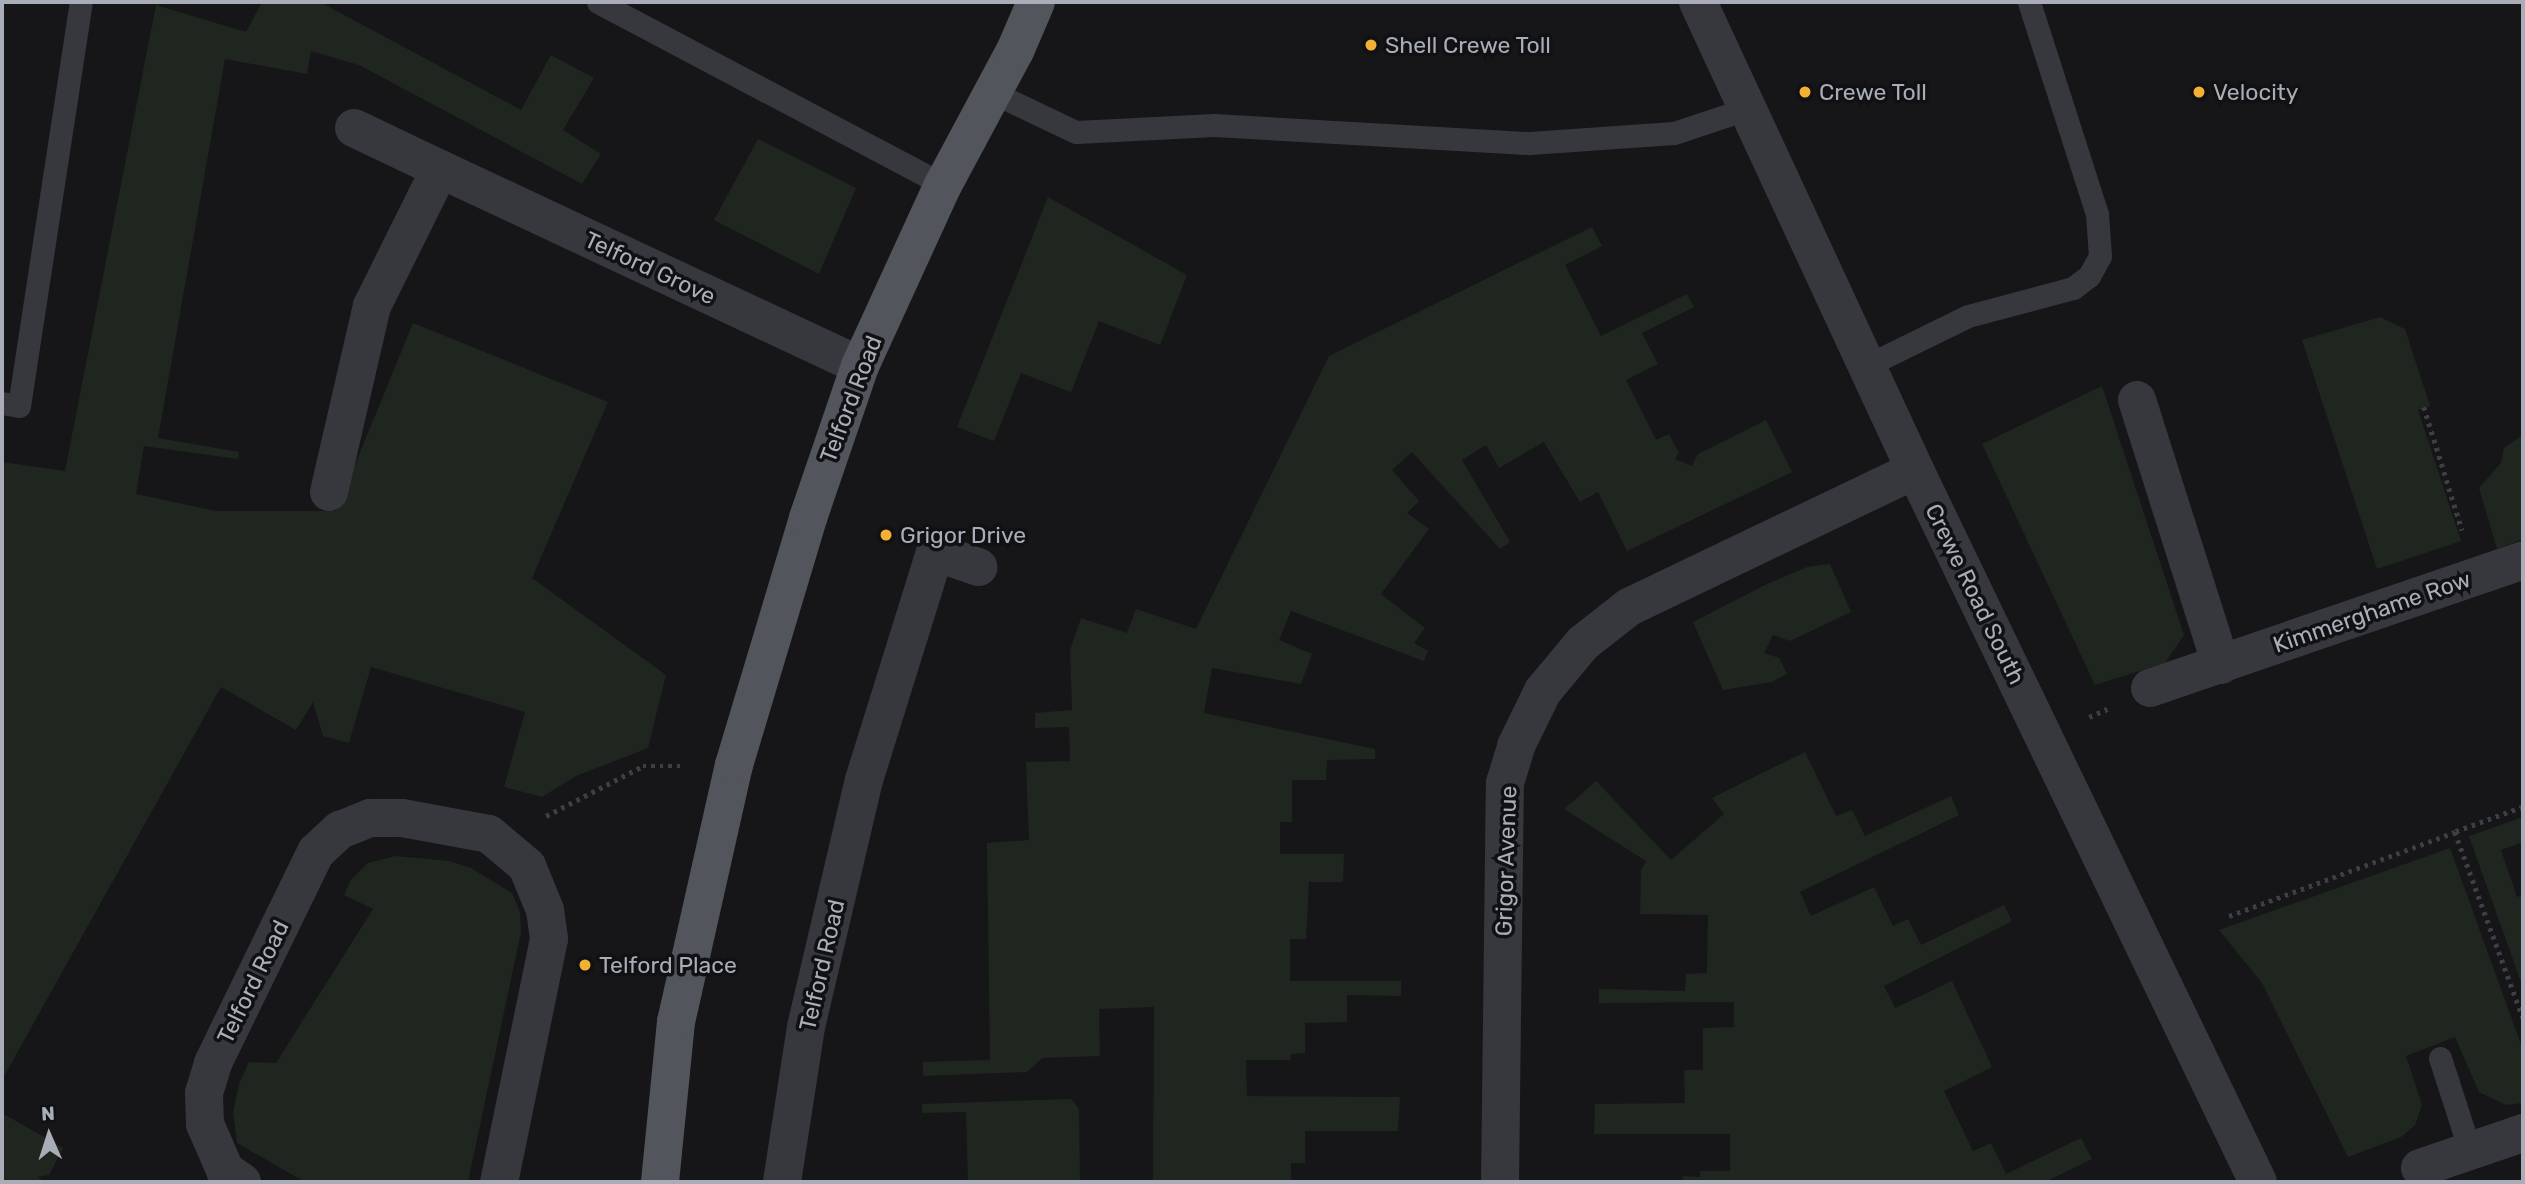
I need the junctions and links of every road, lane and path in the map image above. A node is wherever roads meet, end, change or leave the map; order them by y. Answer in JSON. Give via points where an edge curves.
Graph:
{"nodes":[{"id":1,"x":81,"y":2,"type":"edge"},
{"id":2,"x":598,"y":2,"type":"edge"},
{"id":3,"x":1035,"y":2,"type":"edge"},
{"id":4,"x":1052,"y":2,"type":"edge"},
{"id":5,"x":1699,"y":2,"type":"edge"},
{"id":6,"x":2029,"y":2,"type":"edge"},
{"id":7,"x":1015,"y":51,"type":"junction"},
{"id":8,"x":992,"y":92,"type":"junction"},
{"id":9,"x":1749,"y":108,"type":"junction"},
{"id":10,"x":354,"y":128,"type":"dead end"},
{"id":11,"x":440,"y":169,"type":"junction"},
{"id":12,"x":943,"y":185,"type":"junction"},
{"id":13,"x":1868,"y":365,"type":"junction"},
{"id":14,"x":860,"y":366,"type":"junction"},
{"id":15,"x":2137,"y":400,"type":"dead end"},
{"id":16,"x":2,"y":403,"type":"edge"},
{"id":17,"x":2424,"y":407,"type":"dead end"},
{"id":18,"x":1915,"y":470,"type":"junction"},
{"id":19,"x":329,"y":492,"type":"dead end"},
{"id":20,"x":2523,"y":560,"type":"edge"},
{"id":21,"x":978,"y":567,"type":"dead end"},
{"id":22,"x":2478,"y":576,"type":"junction"},
{"id":23,"x":2221,"y":665,"type":"junction"},
{"id":24,"x":2150,"y":688,"type":"joint"},
{"id":25,"x":2045,"y":741,"type":"junction"},
{"id":26,"x":734,"y":765,"type":"junction"},
{"id":27,"x":2523,"y":807,"type":"edge"},
{"id":28,"x":2455,"y":832,"type":"junction"},
{"id":29,"x":506,"y":845,"type":"junction"},
{"id":30,"x":2229,"y":916,"type":"dead end"},
{"id":31,"x":2523,"y":1018,"type":"edge"},
{"id":32,"x":2440,"y":1058,"type":"dead end"},
{"id":33,"x":2523,"y":1133,"type":"edge"},
{"id":34,"x":2470,"y":1151,"type":"junction"},
{"id":35,"x":2420,"y":1168,"type":"dead end"},
{"id":36,"x":242,"y":1182,"type":"edge"},
{"id":37,"x":499,"y":1182,"type":"edge"},
{"id":38,"x":660,"y":1182,"type":"edge"},
{"id":39,"x":782,"y":1182,"type":"edge"},
{"id":40,"x":1500,"y":1182,"type":"edge"},
{"id":41,"x":2258,"y":1182,"type":"edge"}],
"edges":[{"from":1,"to":16,"type":"lane","via":[[19,406]]},
{"from":2,"to":12,"type":"lane"},
{"from":3,"to":7,"type":"main road","name":"Telford Road"},
{"from":4,"to":7,"type":"main road","name":"Telford Road"},
{"from":5,"to":9,"type":"street","name":"Crewe Road South"},
{"from":6,"to":13,"type":"lane","via":[[2097,214],[2100,256],[2089,276],[2073,289],[1968,316]]},
{"from":7,"to":8,"type":"main road","name":"Telford Road"},
{"from":8,"to":9,"type":"lane","via":[[1076,132],[1214,125],[1530,143],[1674,132]]},
{"from":8,"to":12,"type":"main road","name":"Telford Road"},
{"from":9,"to":13,"type":"street","name":"Crewe Road South"},
{"from":10,"to":11,"type":"street","name":"Telford Grove"},
{"from":11,"to":14,"type":"street","name":"Telford Grove"},
{"from":11,"to":19,"type":"street","via":[[372,306]]},
{"from":12,"to":14,"type":"main road","name":"Telford Road"},
{"from":13,"to":18,"type":"street","name":"Crewe Road South"},
{"from":14,"to":26,"type":"main road","name":"Telford Road","via":[[808,518]]},
{"from":15,"to":23,"type":"street"},
{"from":17,"to":22,"type":"path","via":[[2434,450]]},
{"from":18,"to":25,"type":"street","name":"Crewe Road South"},
{"from":18,"to":40,"type":"street","name":"Grigor Avenue","via":[[1629,607],[1583,643],[1544,691],[1520,737],[1505,783]]},
{"from":20,"to":22,"type":"street","name":"Kimmerghame Row"},
{"from":21,"to":39,"type":"street","name":"Telford Road","via":[[935,552],[861,793],[806,1027]]},
{"from":22,"to":23,"type":"street","name":"Kimmerghame Row"},
{"from":23,"to":24,"type":"street","name":"Kimmerghame Row"},
{"from":24,"to":25,"type":"path"},
{"from":25,"to":41,"type":"street","name":"Crewe Road South"},
{"from":26,"to":29,"type":"path","via":[[643,766],[535,822]]},
{"from":26,"to":38,"type":"main road","name":"Telford Road","via":[[676,1022]]},
{"from":27,"to":28,"type":"path"},
{"from":28,"to":30,"type":"path"},
{"from":28,"to":31,"type":"path"},
{"from":29,"to":36,"type":"street","name":"Telford Road","via":[[489,834],[402,818],[370,818],[340,830],[316,852],[213,1063],[204,1093],[212,1149],[225,1170]]},
{"from":29,"to":37,"type":"street","name":"Telford Road","via":[[527,866],[538,886],[549,939]]},
{"from":32,"to":34,"type":"lane"},
{"from":33,"to":34,"type":"street"},
{"from":34,"to":35,"type":"street"}]}
